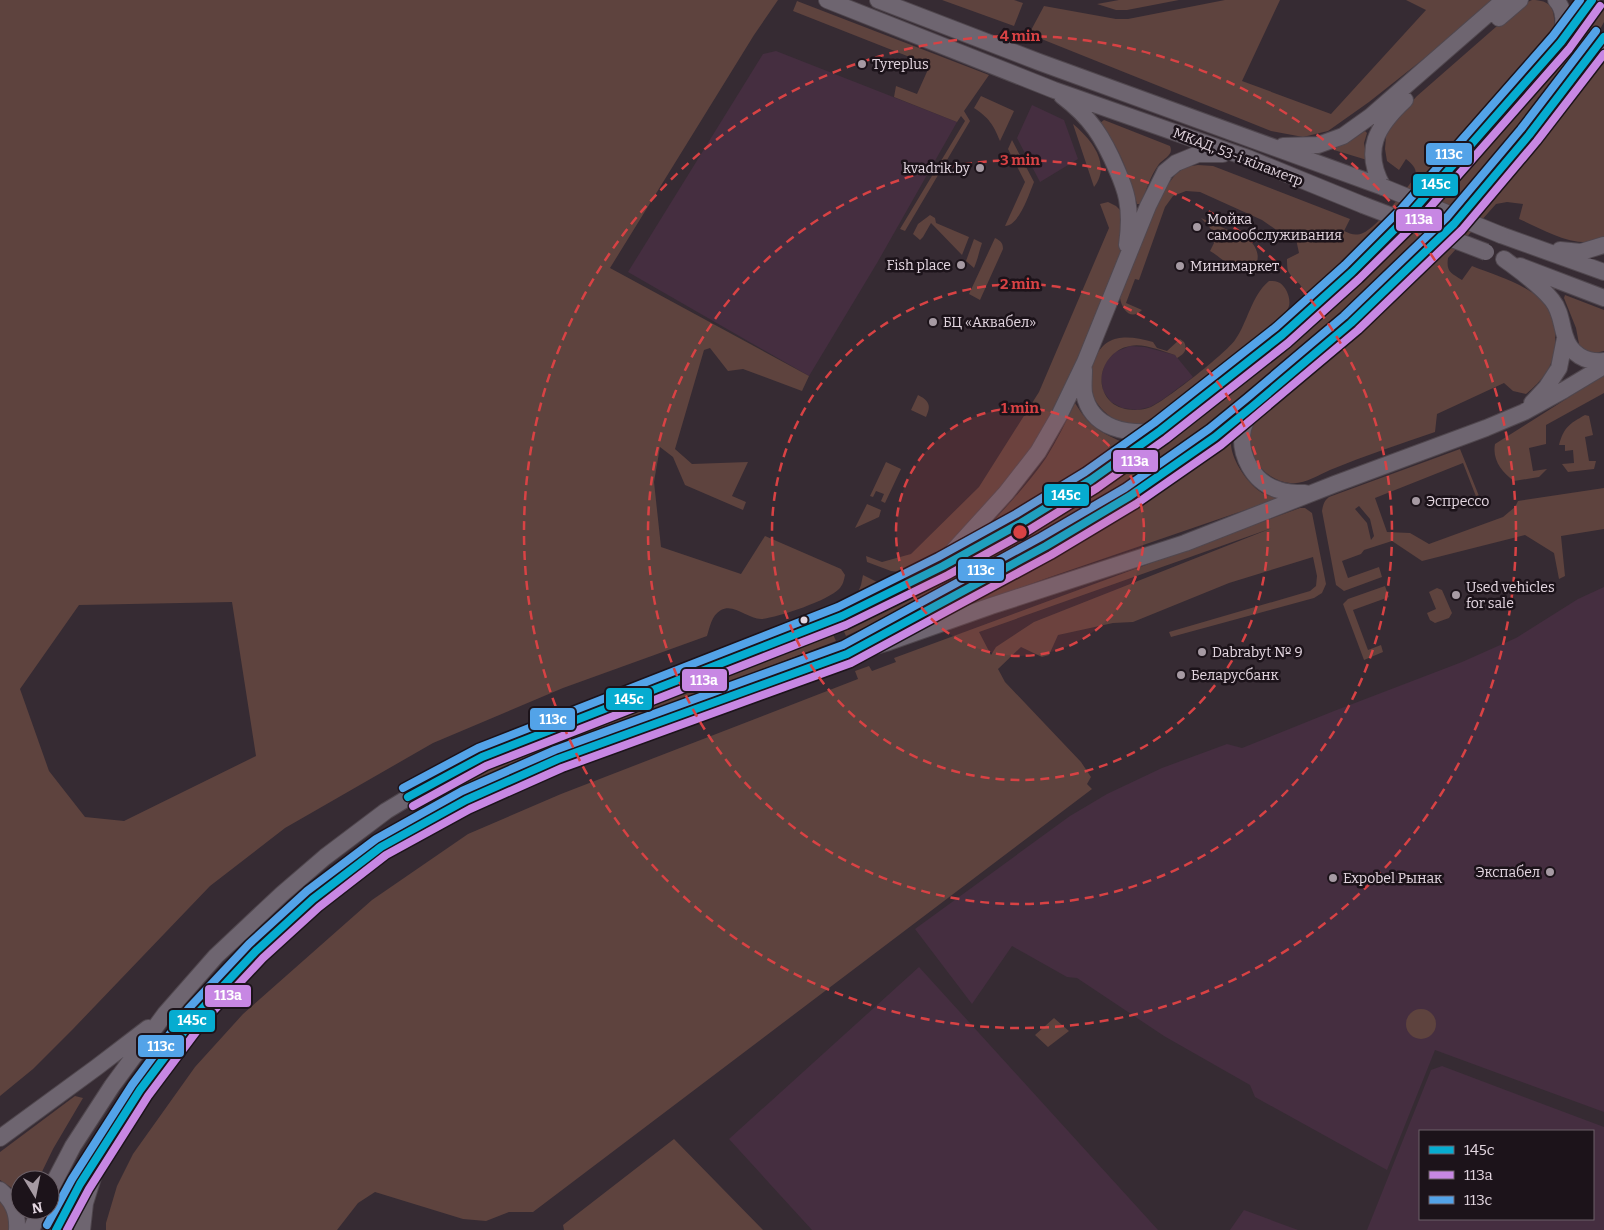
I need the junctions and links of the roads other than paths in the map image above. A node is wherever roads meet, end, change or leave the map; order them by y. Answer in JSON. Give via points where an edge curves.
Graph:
{"nodes":[{"id":1,"x":827,"y":0,"type":"edge"},
{"id":2,"x":878,"y":0,"type":"edge"},
{"id":3,"x":1504,"y":0,"type":"edge"},
{"id":4,"x":1520,"y":0,"type":"edge"},
{"id":5,"x":1556,"y":0,"type":"edge"},
{"id":6,"x":1592,"y":0,"type":"edge"},
{"id":7,"x":1604,"y":36,"type":"edge"},
{"id":8,"x":1561,"y":42,"type":"junction"},
{"id":9,"x":1604,"y":42,"type":"edge"},
{"id":10,"x":1589,"y":58,"type":"junction"},
{"id":11,"x":1054,"y":90,"type":"junction"},
{"id":12,"x":1273,"y":146,"type":"junction"},
{"id":13,"x":1248,"y":158,"type":"junction"},
{"id":14,"x":1383,"y":187,"type":"junction"},
{"id":15,"x":1604,"y":245,"type":"edge"},
{"id":16,"x":1539,"y":247,"type":"junction"},
{"id":17,"x":1504,"y":259,"type":"junction"},
{"id":18,"x":1125,"y":264,"type":"junction"},
{"id":19,"x":1604,"y":272,"type":"edge"},
{"id":20,"x":1604,"y":298,"type":"edge"},
{"id":21,"x":1565,"y":338,"type":"junction"},
{"id":22,"x":1604,"y":361,"type":"edge"},
{"id":23,"x":1085,"y":362,"type":"junction"},
{"id":24,"x":1604,"y":366,"type":"edge"},
{"id":25,"x":1253,"y":406,"type":"junction"},
{"id":26,"x":1524,"y":412,"type":"junction"},
{"id":27,"x":1160,"y":432,"type":"junction"},
{"id":28,"x":1313,"y":493,"type":"junction"},
{"id":29,"x":930,"y":572,"type":"junction"},
{"id":30,"x":846,"y":654,"type":"junction"},
{"id":31,"x":165,"y":1014,"type":"junction"},
{"id":32,"x":0,"y":1138,"type":"edge"},
{"id":33,"x":102,"y":1147,"type":"junction"},
{"id":34,"x":60,"y":1171,"type":"edge"},
{"id":35,"x":0,"y":1190,"type":"edge"},
{"id":36,"x":17,"y":1230,"type":"edge"},
{"id":37,"x":56,"y":1230,"type":"edge"},
{"id":38,"x":82,"y":1230,"type":"edge"}],
"edges":[{"from":1,"to":11,"type":"highway","name":"МКАД, 53-і кіламетр"},
{"from":2,"to":12,"type":"highway","name":"МКАД, 53-і кіламетр"},
{"from":3,"to":12,"type":"highway","via":[[1371,116],[1343,136],[1318,145]]},
{"from":4,"to":14,"type":"highway","via":[[1391,113],[1380,128],[1373,151],[1375,169]]},
{"from":5,"to":8,"type":"highway","via":[[1564,18]]},
{"from":6,"to":8,"type":"main road"},
{"from":7,"to":10,"type":"main road"},
{"from":8,"to":27,"type":"highway","via":[[1409,215],[1352,272],[1282,335]]},
{"from":9,"to":10,"type":"highway"},
{"from":10,"to":25,"type":"highway","via":[[1454,224],[1351,322]]},
{"from":11,"to":13,"type":"highway","name":"МКАД, 53-і кіламетр"},
{"from":11,"to":18,"type":"highway","via":[[1096,130],[1123,185],[1128,210]]},
{"from":12,"to":14,"type":"highway","name":"МКАД, 53-і кіламетр"},
{"from":13,"to":17,"type":"highway","name":"МКАД, 53-і кіламетр","bridge":true},
{"from":13,"to":18,"type":"highway","via":[[1208,153],[1176,163],[1166,172],[1155,192]]},
{"from":14,"to":16,"type":"highway","name":"МКАД, 53-і кіламетр","bridge":true},
{"from":15,"to":16,"type":"highway","via":[[1581,252]]},
{"from":16,"to":19,"type":"highway","name":"МКАД, 53-і кіламетр"},
{"from":17,"to":20,"type":"highway","name":"МКАД, 53-і кіламетр"},
{"from":17,"to":21,"type":"highway","via":[[1553,300]]},
{"from":18,"to":23,"type":"highway"},
{"from":21,"to":22,"type":"highway","via":[[1574,353],[1583,359]]},
{"from":21,"to":26,"type":"highway","via":[[1559,368]]},
{"from":23,"to":27,"type":"highway","via":[[1084,393],[1095,415],[1124,431]]},
{"from":23,"to":29,"type":"highway","via":[[1038,452],[1000,500]]},
{"from":24,"to":26,"type":"highway"},
{"from":25,"to":28,"type":"highway","via":[[1243,428],[1243,452],[1251,469],[1276,490],[1292,494]]},
{"from":25,"to":30,"type":"highway","via":[[1215,437],[1130,496],[1038,551]]},
{"from":26,"to":28,"type":"highway"},
{"from":27,"to":29,"type":"highway","via":[[1021,523]]},
{"from":28,"to":30,"type":"highway","via":[[1184,543]]},
{"from":29,"to":31,"type":"highway","via":[[832,620],[482,757],[429,785],[386,811],[289,888],[216,956]]},
{"from":30,"to":33,"type":"highway","via":[[558,759],[466,800],[381,847],[313,899],[256,951],[196,1014]]},
{"from":31,"to":32,"type":"highway"},
{"from":31,"to":34,"type":"highway","via":[[112,1086]]},
{"from":33,"to":37,"type":"highway"},
{"from":33,"to":38,"type":"highway","via":[[85,1203]]},
{"from":35,"to":36,"type":"highway","via":[[14,1207]]}]}
